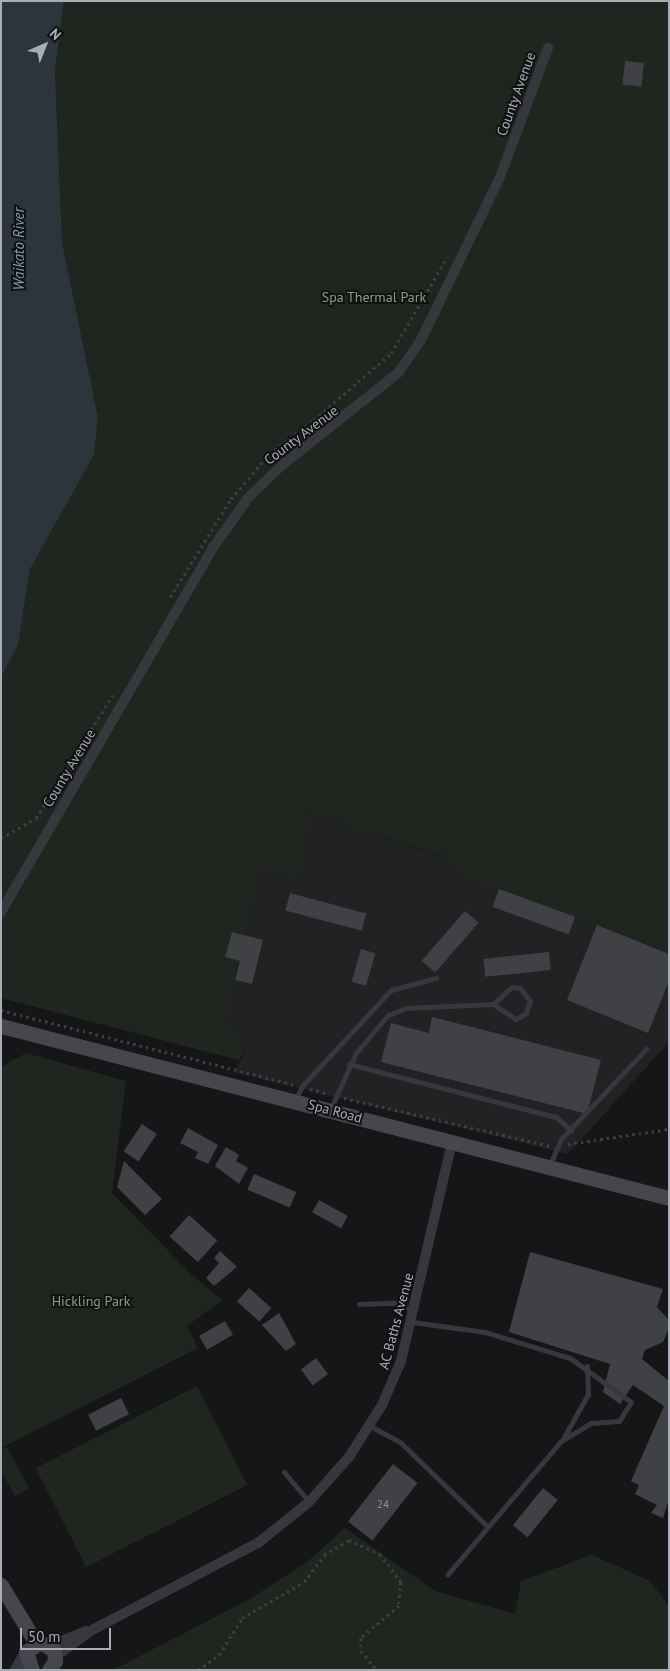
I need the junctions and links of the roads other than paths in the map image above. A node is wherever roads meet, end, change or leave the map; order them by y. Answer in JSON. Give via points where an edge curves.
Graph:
{"nodes":[{"id":1,"x":548,"y":48,"type":"dead end"},
{"id":2,"x":1,"y":912,"type":"edge"},
{"id":3,"x":436,"y":978,"type":"dead end"},
{"id":4,"x":493,"y":1004,"type":"junction"},
{"id":5,"x":1,"y":1026,"type":"edge"},
{"id":6,"x":646,"y":1049,"type":"dead end"},
{"id":7,"x":349,"y":1064,"type":"junction"},
{"id":8,"x":295,"y":1100,"type":"junction"},
{"id":9,"x":330,"y":1110,"type":"junction"},
{"id":10,"x":571,"y":1130,"type":"junction"},
{"id":11,"x":452,"y":1142,"type":"junction"},
{"id":12,"x":549,"y":1167,"type":"junction"},
{"id":13,"x":669,"y":1198,"type":"edge"},
{"id":14,"x":359,"y":1304,"type":"dead end"},
{"id":15,"x":415,"y":1310,"type":"junction"},
{"id":16,"x":412,"y":1322,"type":"junction"},
{"id":17,"x":587,"y":1366,"type":"junction"},
{"id":18,"x":370,"y":1426,"type":"junction"},
{"id":19,"x":561,"y":1441,"type":"junction"},
{"id":20,"x":284,"y":1472,"type":"dead end"},
{"id":21,"x":309,"y":1502,"type":"junction"},
{"id":22,"x":488,"y":1527,"type":"junction"},
{"id":23,"x":448,"y":1574,"type":"dead end"},
{"id":24,"x":1,"y":1585,"type":"edge"},
{"id":25,"x":43,"y":1657,"type":"edge"},
{"id":26,"x":16,"y":1670,"type":"edge"},
{"id":27,"x":32,"y":1670,"type":"edge"}],
"edges":[{"from":1,"to":2,"type":"street","name":"County Avenue","via":[[500,177],[422,340],[398,373],[281,466],[248,498],[212,549]]},
{"from":3,"to":8,"type":"lane","via":[[391,990],[302,1086]]},
{"from":4,"to":4,"type":"lane","via":[[512,988],[520,988],[530,1000],[526,1013],[516,1020]]},
{"from":4,"to":7,"type":"lane","via":[[406,1008],[393,1013]]},
{"from":5,"to":8,"type":"main road","name":"Spa Road"},
{"from":6,"to":10,"type":"lane"},
{"from":7,"to":9,"type":"lane"},
{"from":7,"to":10,"type":"lane","via":[[556,1117]]},
{"from":8,"to":9,"type":"main road","name":"Spa Road"},
{"from":9,"to":11,"type":"main road","name":"Spa Road"},
{"from":10,"to":12,"type":"lane","via":[[556,1146]]},
{"from":11,"to":12,"type":"main road","name":"Spa Road"},
{"from":11,"to":15,"type":"street","name":"AC Baths Avenue"},
{"from":12,"to":13,"type":"main road","name":"Spa Road"},
{"from":14,"to":15,"type":"lane","via":[[396,1303]]},
{"from":15,"to":16,"type":"street","name":"AC Baths Avenue"},
{"from":16,"to":17,"type":"lane","via":[[485,1332]]},
{"from":16,"to":18,"type":"street","name":"AC Baths Avenue","via":[[393,1383]]},
{"from":17,"to":19,"type":"lane","via":[[588,1394]]},
{"from":17,"to":19,"type":"lane","via":[[629,1396],[630,1409],[619,1420],[591,1423]]},
{"from":18,"to":21,"type":"street","name":"AC Baths Avenue"},
{"from":18,"to":22,"type":"lane","via":[[400,1442]]},
{"from":19,"to":22,"type":"lane"},
{"from":20,"to":21,"type":"lane"},
{"from":21,"to":25,"type":"street","name":"AC Baths Avenue","via":[[238,1555]]},
{"from":22,"to":23,"type":"lane"},
{"from":24,"to":25,"type":"main road"},
{"from":25,"to":26,"type":"street"},
{"from":25,"to":27,"type":"main road"}]}
